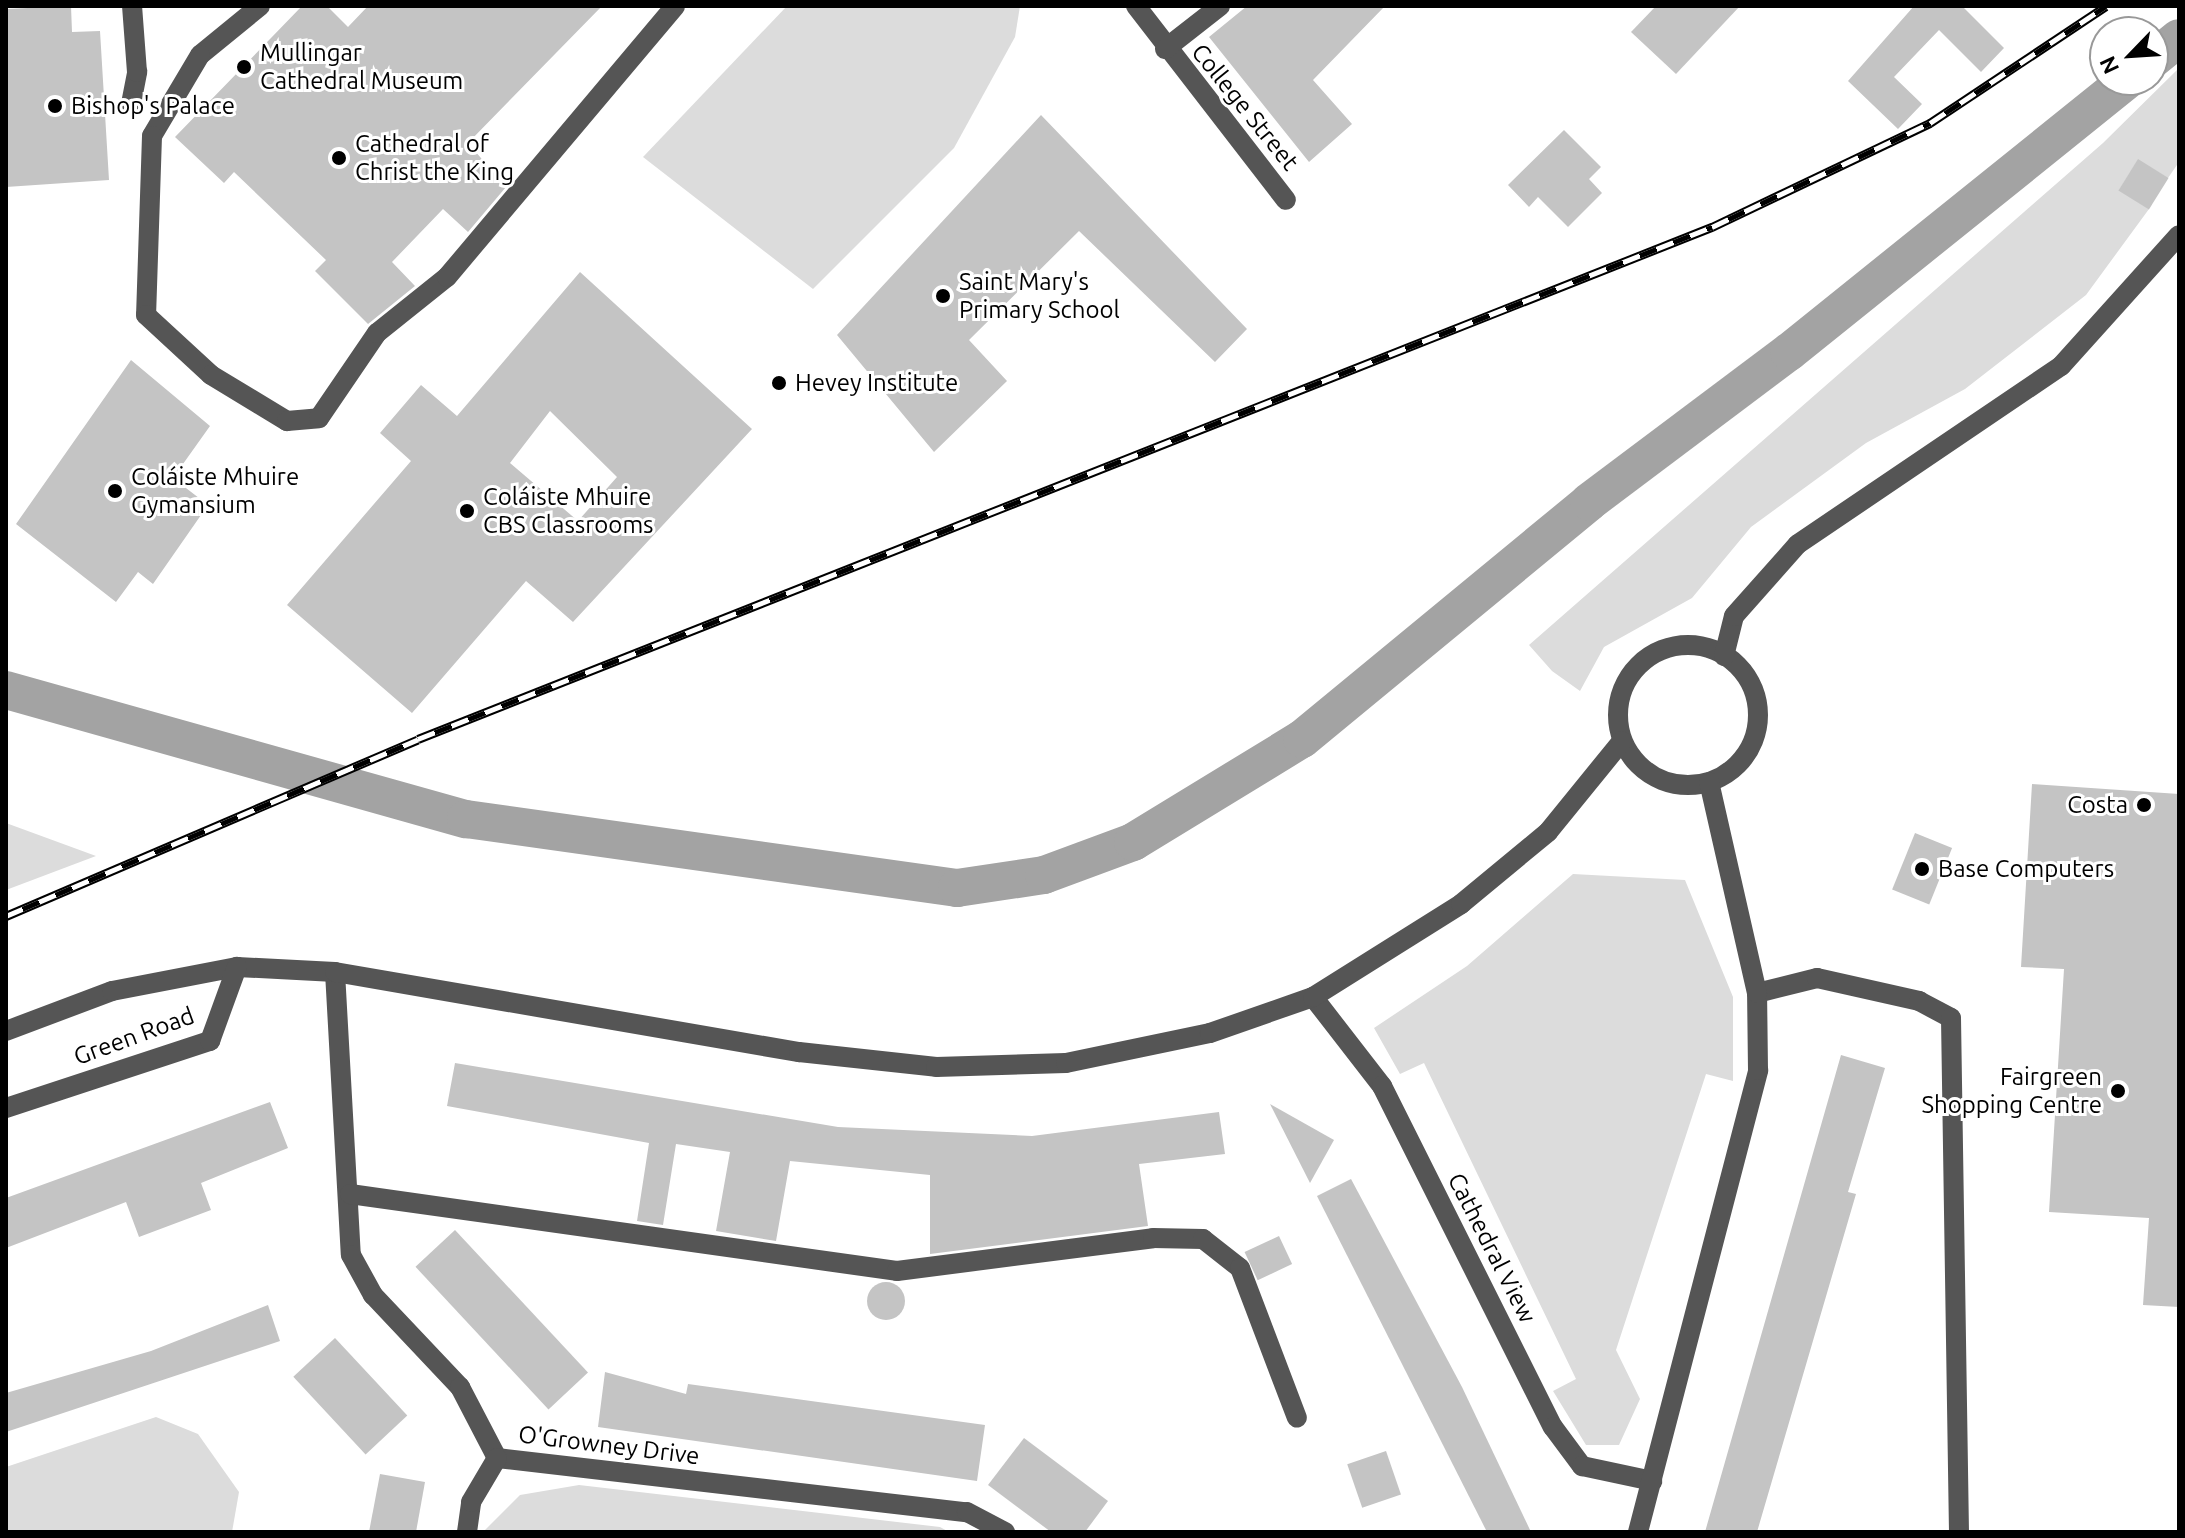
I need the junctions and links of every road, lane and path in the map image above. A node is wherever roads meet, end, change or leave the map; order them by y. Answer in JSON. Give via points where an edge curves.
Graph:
{"nodes":[{"id":1,"x":132,"y":6,"type":"edge"},
{"id":2,"x":260,"y":6,"type":"edge"},
{"id":3,"x":675,"y":6,"type":"edge"},
{"id":4,"x":1136,"y":6,"type":"edge"},
{"id":5,"x":1220,"y":6,"type":"edge"},
{"id":6,"x":1165,"y":49,"type":"junction"},
{"id":7,"x":131,"y":104,"type":"dead end"},
{"id":8,"x":1286,"y":200,"type":"dead end"},
{"id":9,"x":2179,"y":235,"type":"edge"},
{"id":10,"x":1724,"y":656,"type":"junction"},
{"id":11,"x":1622,"y":741,"type":"junction"},
{"id":12,"x":1709,"y":782,"type":"junction"},
{"id":13,"x":237,"y":967,"type":"junction"},
{"id":14,"x":335,"y":972,"type":"junction"},
{"id":15,"x":1757,"y":993,"type":"junction"},
{"id":16,"x":1313,"y":997,"type":"junction"},
{"id":17,"x":6,"y":1031,"type":"edge"},
{"id":18,"x":6,"y":1108,"type":"edge"},
{"id":19,"x":350,"y":1194,"type":"junction"},
{"id":20,"x":1297,"y":1418,"type":"dead end"},
{"id":21,"x":497,"y":1458,"type":"junction"},
{"id":22,"x":1652,"y":1481,"type":"junction"},
{"id":23,"x":467,"y":1532,"type":"edge"},
{"id":24,"x":1005,"y":1532,"type":"edge"},
{"id":25,"x":1638,"y":1532,"type":"edge"},
{"id":26,"x":1959,"y":1532,"type":"edge"}],
"edges":[{"from":1,"to":7,"type":"street","via":[[137,72]]},
{"from":2,"to":3,"type":"street","via":[[200,55],[152,136],[146,315],[211,375],[287,421],[319,418],[377,333],[447,277]]},
{"from":4,"to":6,"type":"street","name":"College Street"},
{"from":5,"to":6,"type":"street"},
{"from":6,"to":8,"type":"street","name":"College Street"},
{"from":9,"to":10,"type":"street","via":[[2061,366],[1798,544],[1734,616]]},
{"from":10,"to":11,"type":"street","via":[[1685,645],[1643,662],[1620,697]]},
{"from":10,"to":12,"type":"street","via":[[1752,688],[1756,731],[1747,753]]},
{"from":11,"to":12,"type":"street","via":[[1662,781]]},
{"from":11,"to":16,"type":"street","name":"Green Road","via":[[1548,832],[1461,904]]},
{"from":12,"to":15,"type":"street"},
{"from":13,"to":14,"type":"street","name":"Green Road"},
{"from":13,"to":17,"type":"street","name":"Green Road","via":[[112,991]]},
{"from":13,"to":18,"type":"street","name":"Green Road","via":[[210,1041]]},
{"from":14,"to":16,"type":"street","name":"Green Road","via":[[799,1052],[936,1067],[1066,1063],[1210,1033]]},
{"from":14,"to":19,"type":"street","name":"O'Growney Drive"},
{"from":15,"to":22,"type":"street","via":[[1754,1085]]},
{"from":15,"to":26,"type":"street","via":[[1817,978],[1919,1001],[1951,1018]]},
{"from":16,"to":22,"type":"street","name":"Cathedral View","via":[[1382,1086],[1553,1427],[1582,1466]]},
{"from":19,"to":20,"type":"street","via":[[897,1271],[1153,1238],[1203,1239],[1240,1268]]},
{"from":19,"to":21,"type":"street","name":"O'Growney Drive","via":[[351,1255],[373,1295],[460,1387]]},
{"from":21,"to":23,"type":"street","via":[[471,1502]]},
{"from":21,"to":24,"type":"street","name":"O'Growney Drive","via":[[967,1512]]},
{"from":22,"to":25,"type":"street"}]}
